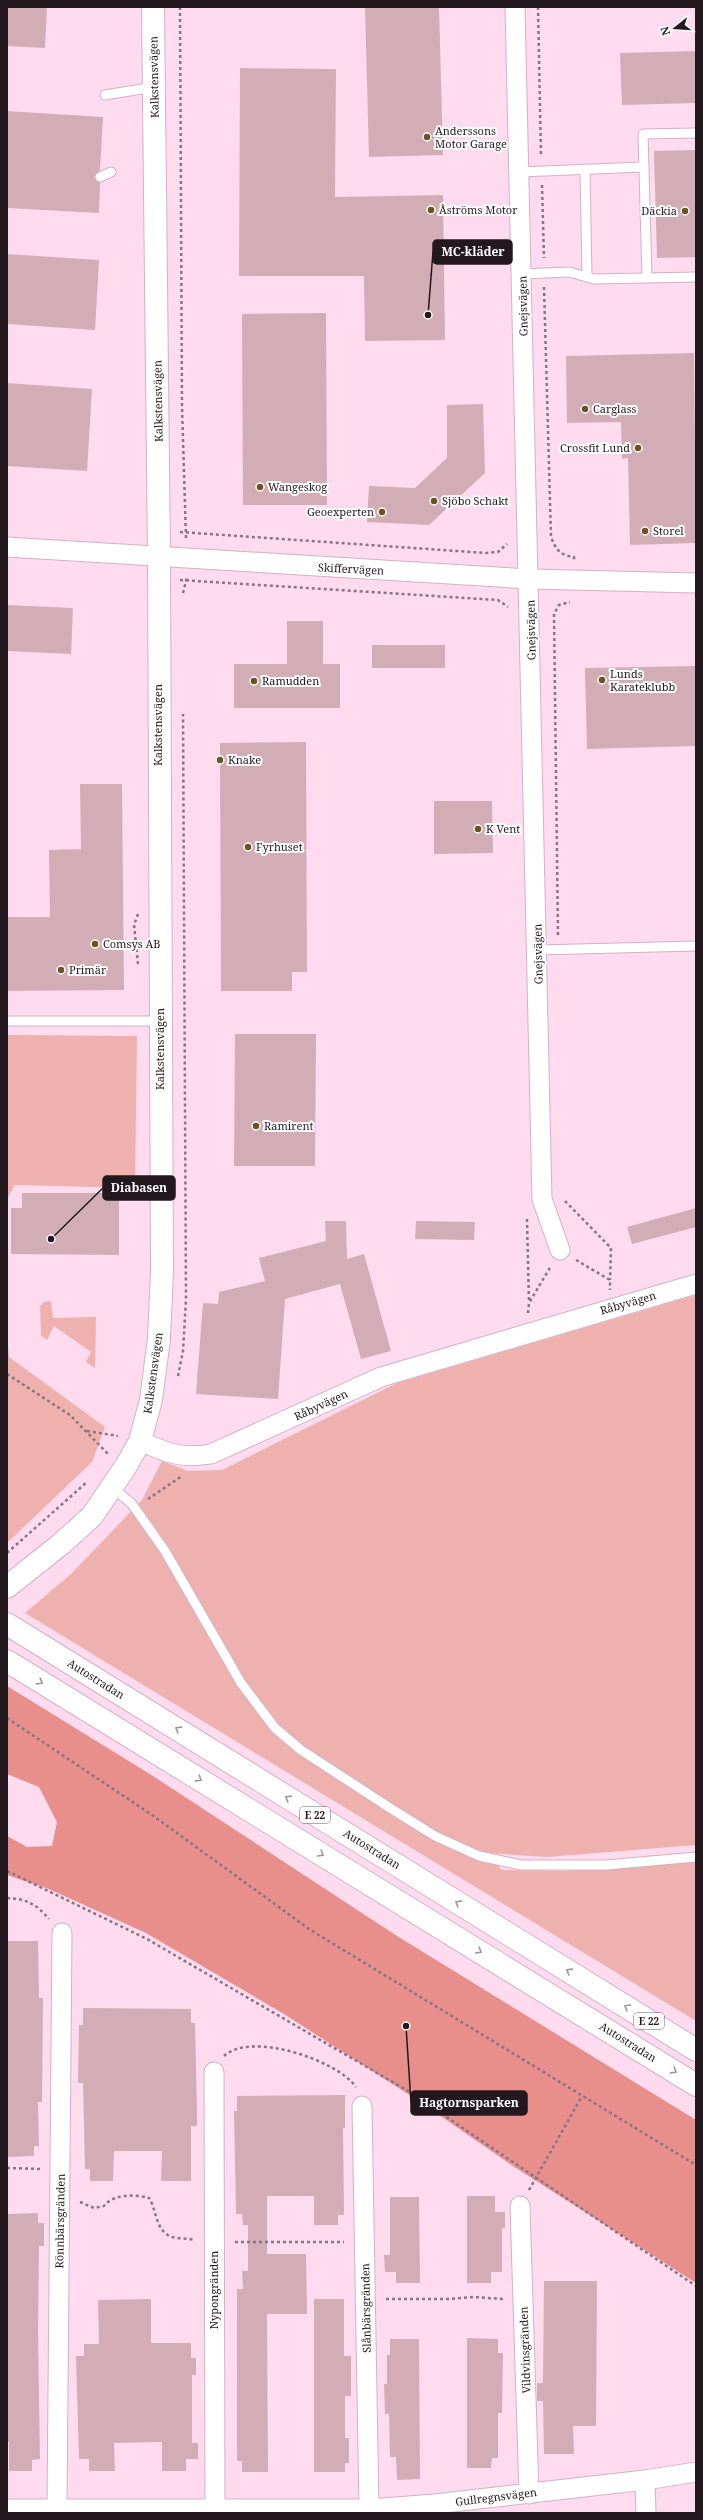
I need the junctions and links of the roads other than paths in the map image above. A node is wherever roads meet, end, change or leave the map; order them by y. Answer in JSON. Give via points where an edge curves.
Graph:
{"nodes":[{"id":1,"x":154,"y":7,"type":"edge"},
{"id":2,"x":515,"y":7,"type":"edge"},
{"id":3,"x":154,"y":87,"type":"junction"},
{"id":4,"x":108,"y":94,"type":"dead end"},
{"id":5,"x":696,"y":133,"type":"edge"},
{"id":6,"x":644,"y":167,"type":"junction"},
{"id":7,"x":585,"y":169,"type":"junction"},
{"id":8,"x":111,"y":172,"type":"dead end"},
{"id":9,"x":519,"y":172,"type":"junction"},
{"id":10,"x":100,"y":177,"type":"dead end"},
{"id":11,"x":522,"y":274,"type":"junction"},
{"id":12,"x":587,"y":277,"type":"junction"},
{"id":13,"x":696,"y":277,"type":"edge"},
{"id":14,"x":647,"y":278,"type":"junction"},
{"id":15,"x":7,"y":547,"type":"edge"},
{"id":16,"x":159,"y":557,"type":"junction"},
{"id":17,"x":530,"y":579,"type":"junction"},
{"id":18,"x":696,"y":582,"type":"edge"},
{"id":19,"x":696,"y":946,"type":"edge"},
{"id":20,"x":538,"y":950,"type":"junction"},
{"id":21,"x":160,"y":1021,"type":"junction"},
{"id":22,"x":7,"y":1022,"type":"edge"},
{"id":23,"x":560,"y":1250,"type":"road end"},
{"id":24,"x":696,"y":1284,"type":"edge"},
{"id":25,"x":140,"y":1441,"type":"junction"},
{"id":26,"x":112,"y":1469,"type":"junction"},
{"id":27,"x":7,"y":1587,"type":"edge"},
{"id":28,"x":7,"y":1624,"type":"edge"},
{"id":29,"x":7,"y":1661,"type":"edge"},
{"id":30,"x":696,"y":1857,"type":"edge"},
{"id":31,"x":62,"y":1933,"type":"road end"},
{"id":32,"x":696,"y":2050,"type":"edge"},
{"id":33,"x":214,"y":2072,"type":"road end"},
{"id":34,"x":696,"y":2085,"type":"edge"},
{"id":35,"x":362,"y":2106,"type":"road end"},
{"id":36,"x":520,"y":2206,"type":"road end"},
{"id":37,"x":696,"y":2472,"type":"edge"},
{"id":38,"x":645,"y":2480,"type":"junction"},
{"id":39,"x":529,"y":2494,"type":"junction"},
{"id":40,"x":215,"y":2507,"type":"junction"},
{"id":41,"x":57,"y":2508,"type":"junction"},
{"id":42,"x":7,"y":2509,"type":"edge"},
{"id":43,"x":369,"y":2509,"type":"junction"},
{"id":44,"x":99,"y":2511,"type":"edge"},
{"id":45,"x":341,"y":2511,"type":"edge"},
{"id":46,"x":646,"y":2513,"type":"edge"}],
"edges":[{"from":1,"to":3,"type":"main road","name":"Kalkstensvägen"},
{"from":2,"to":9,"type":"street","name":"Gnejsvägen"},
{"from":3,"to":4,"type":"lane"},
{"from":3,"to":16,"type":"main road","name":"Kalkstensvägen"},
{"from":5,"to":6,"type":"lane","via":[[643,134]]},
{"from":6,"to":7,"type":"lane"},
{"from":6,"to":14,"type":"lane"},
{"from":7,"to":9,"type":"lane"},
{"from":7,"to":12,"type":"lane"},
{"from":8,"to":10,"type":"lane"},
{"from":9,"to":11,"type":"street","name":"Gnejsvägen"},
{"from":11,"to":12,"type":"lane","via":[[569,272]]},
{"from":11,"to":17,"type":"street","name":"Gnejsvägen"},
{"from":12,"to":14,"type":"lane"},
{"from":13,"to":14,"type":"lane"},
{"from":15,"to":16,"type":"street","name":"Skiffervägen"},
{"from":16,"to":17,"type":"street","name":"Skiffervägen"},
{"from":16,"to":21,"type":"main road","name":"Kalkstensvägen"},
{"from":17,"to":18,"type":"street","name":"Skiffervägen"},
{"from":17,"to":20,"type":"street","name":"Gnejsvägen"},
{"from":19,"to":20,"type":"lane"},
{"from":20,"to":23,"type":"street","name":"Gnejsvägen","via":[[542,1199]]},
{"from":21,"to":22,"type":"lane"},
{"from":21,"to":25,"type":"main road","name":"Kalkstensvägen","via":[[162,1270],[159,1339],[151,1400]]},
{"from":24,"to":25,"type":"street","name":"Råbyvägen","via":[[381,1377],[210,1454],[175,1456]]},
{"from":25,"to":26,"type":"main road"},
{"from":26,"to":27,"type":"main road","via":[[92,1516]]},
{"from":26,"to":30,"type":"lane","via":[[132,1504],[165,1551],[241,1683],[275,1728],[301,1750],[435,1836],[479,1856],[521,1865],[606,1865]]},
{"from":32,"to":28,"type":"main road","name":"Autostradan","number":"E 22","one_way":true},
{"from":29,"to":34,"type":"main road","name":"Autostradan","number":"E 22","one_way":true},
{"from":31,"to":41,"type":"street","name":"Rönnbärsgränden"},
{"from":33,"to":40,"type":"street","name":"Nypongränden"},
{"from":35,"to":43,"type":"street","name":"Slånbärsgränden"},
{"from":36,"to":39,"type":"street","name":"Vildvinsgränden"},
{"from":37,"to":38,"type":"street","name":"Gullregnsvägen"},
{"from":38,"to":39,"type":"street","name":"Gullregnsvägen"},
{"from":38,"to":46,"type":"street"},
{"from":39,"to":43,"type":"street","name":"Gullregnsvägen"},
{"from":40,"to":44,"type":"street","name":"Gullregnsvägen"},
{"from":40,"to":45,"type":"street","name":"Gullregnsvägen"},
{"from":41,"to":42,"type":"street","name":"Gullregnsvägen"},
{"from":41,"to":44,"type":"street","name":"Gullregnsvägen"},
{"from":43,"to":45,"type":"street","name":"Gullregnsvägen"}]}
